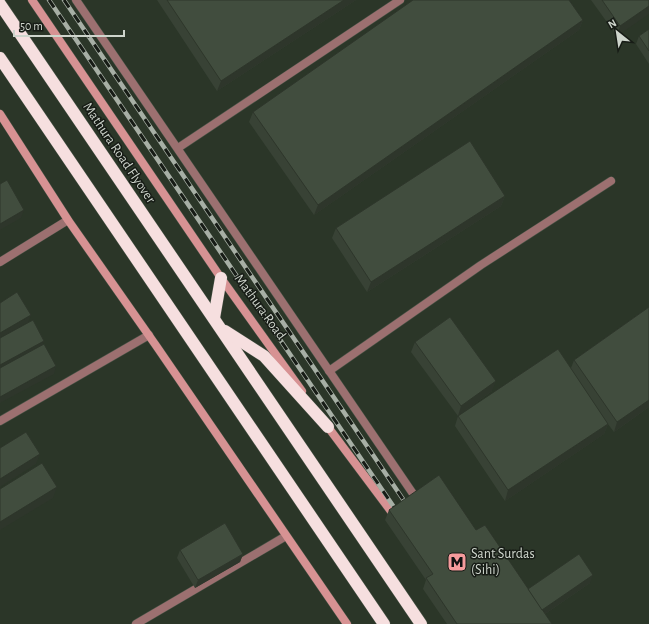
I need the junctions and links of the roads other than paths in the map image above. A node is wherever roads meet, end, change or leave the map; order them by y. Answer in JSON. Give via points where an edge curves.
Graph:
{"nodes":[{"id":1,"x":32,"y":0,"type":"edge"},
{"id":2,"x":76,"y":0,"type":"edge"},
{"id":3,"x":400,"y":0,"type":"edge"},
{"id":4,"x":0,"y":4,"type":"edge"},
{"id":5,"x":0,"y":58,"type":"edge"},
{"id":6,"x":0,"y":114,"type":"edge"},
{"id":7,"x":178,"y":148,"type":"junction"},
{"id":8,"x":611,"y":181,"type":"dead end"},
{"id":9,"x":68,"y":220,"type":"junction"},
{"id":10,"x":0,"y":262,"type":"edge"},
{"id":11,"x":221,"y":278,"type":"junction"},
{"id":12,"x":217,"y":323,"type":"junction"},
{"id":13,"x":149,"y":335,"type":"junction"},
{"id":14,"x":329,"y":371,"type":"junction"},
{"id":15,"x":0,"y":421,"type":"edge"},
{"id":16,"x":328,"y":427,"type":"junction"},
{"id":17,"x":422,"y":507,"type":"edge"},
{"id":18,"x":399,"y":522,"type":"edge"},
{"id":19,"x":286,"y":536,"type":"junction"},
{"id":20,"x":136,"y":624,"type":"edge"},
{"id":21,"x":347,"y":624,"type":"edge"},
{"id":22,"x":384,"y":624,"type":"edge"},
{"id":23,"x":421,"y":624,"type":"edge"}],
"edges":[{"from":1,"to":11,"type":"main road","name":"Mathura Road"},
{"from":2,"to":7,"type":"lane"},
{"from":3,"to":7,"type":"lane"},
{"from":4,"to":12,"type":"highway","name":"Mathura Road Flyover"},
{"from":5,"to":22,"type":"highway"},
{"from":6,"to":9,"type":"main road"},
{"from":7,"to":14,"type":"lane"},
{"from":8,"to":14,"type":"lane","via":[[481,265]]},
{"from":9,"to":10,"type":"lane"},
{"from":9,"to":13,"type":"main road"},
{"from":11,"to":12,"type":"highway"},
{"from":11,"to":16,"type":"main road","name":"Mathura Road"},
{"from":12,"to":16,"type":"highway","via":[[264,356]]},
{"from":12,"to":23,"type":"highway"},
{"from":13,"to":15,"type":"lane"},
{"from":13,"to":19,"type":"main road"},
{"from":14,"to":17,"type":"lane"},
{"from":16,"to":18,"type":"main road","name":"Mathura Road"},
{"from":19,"to":20,"type":"lane"},
{"from":19,"to":21,"type":"main road"}]}
